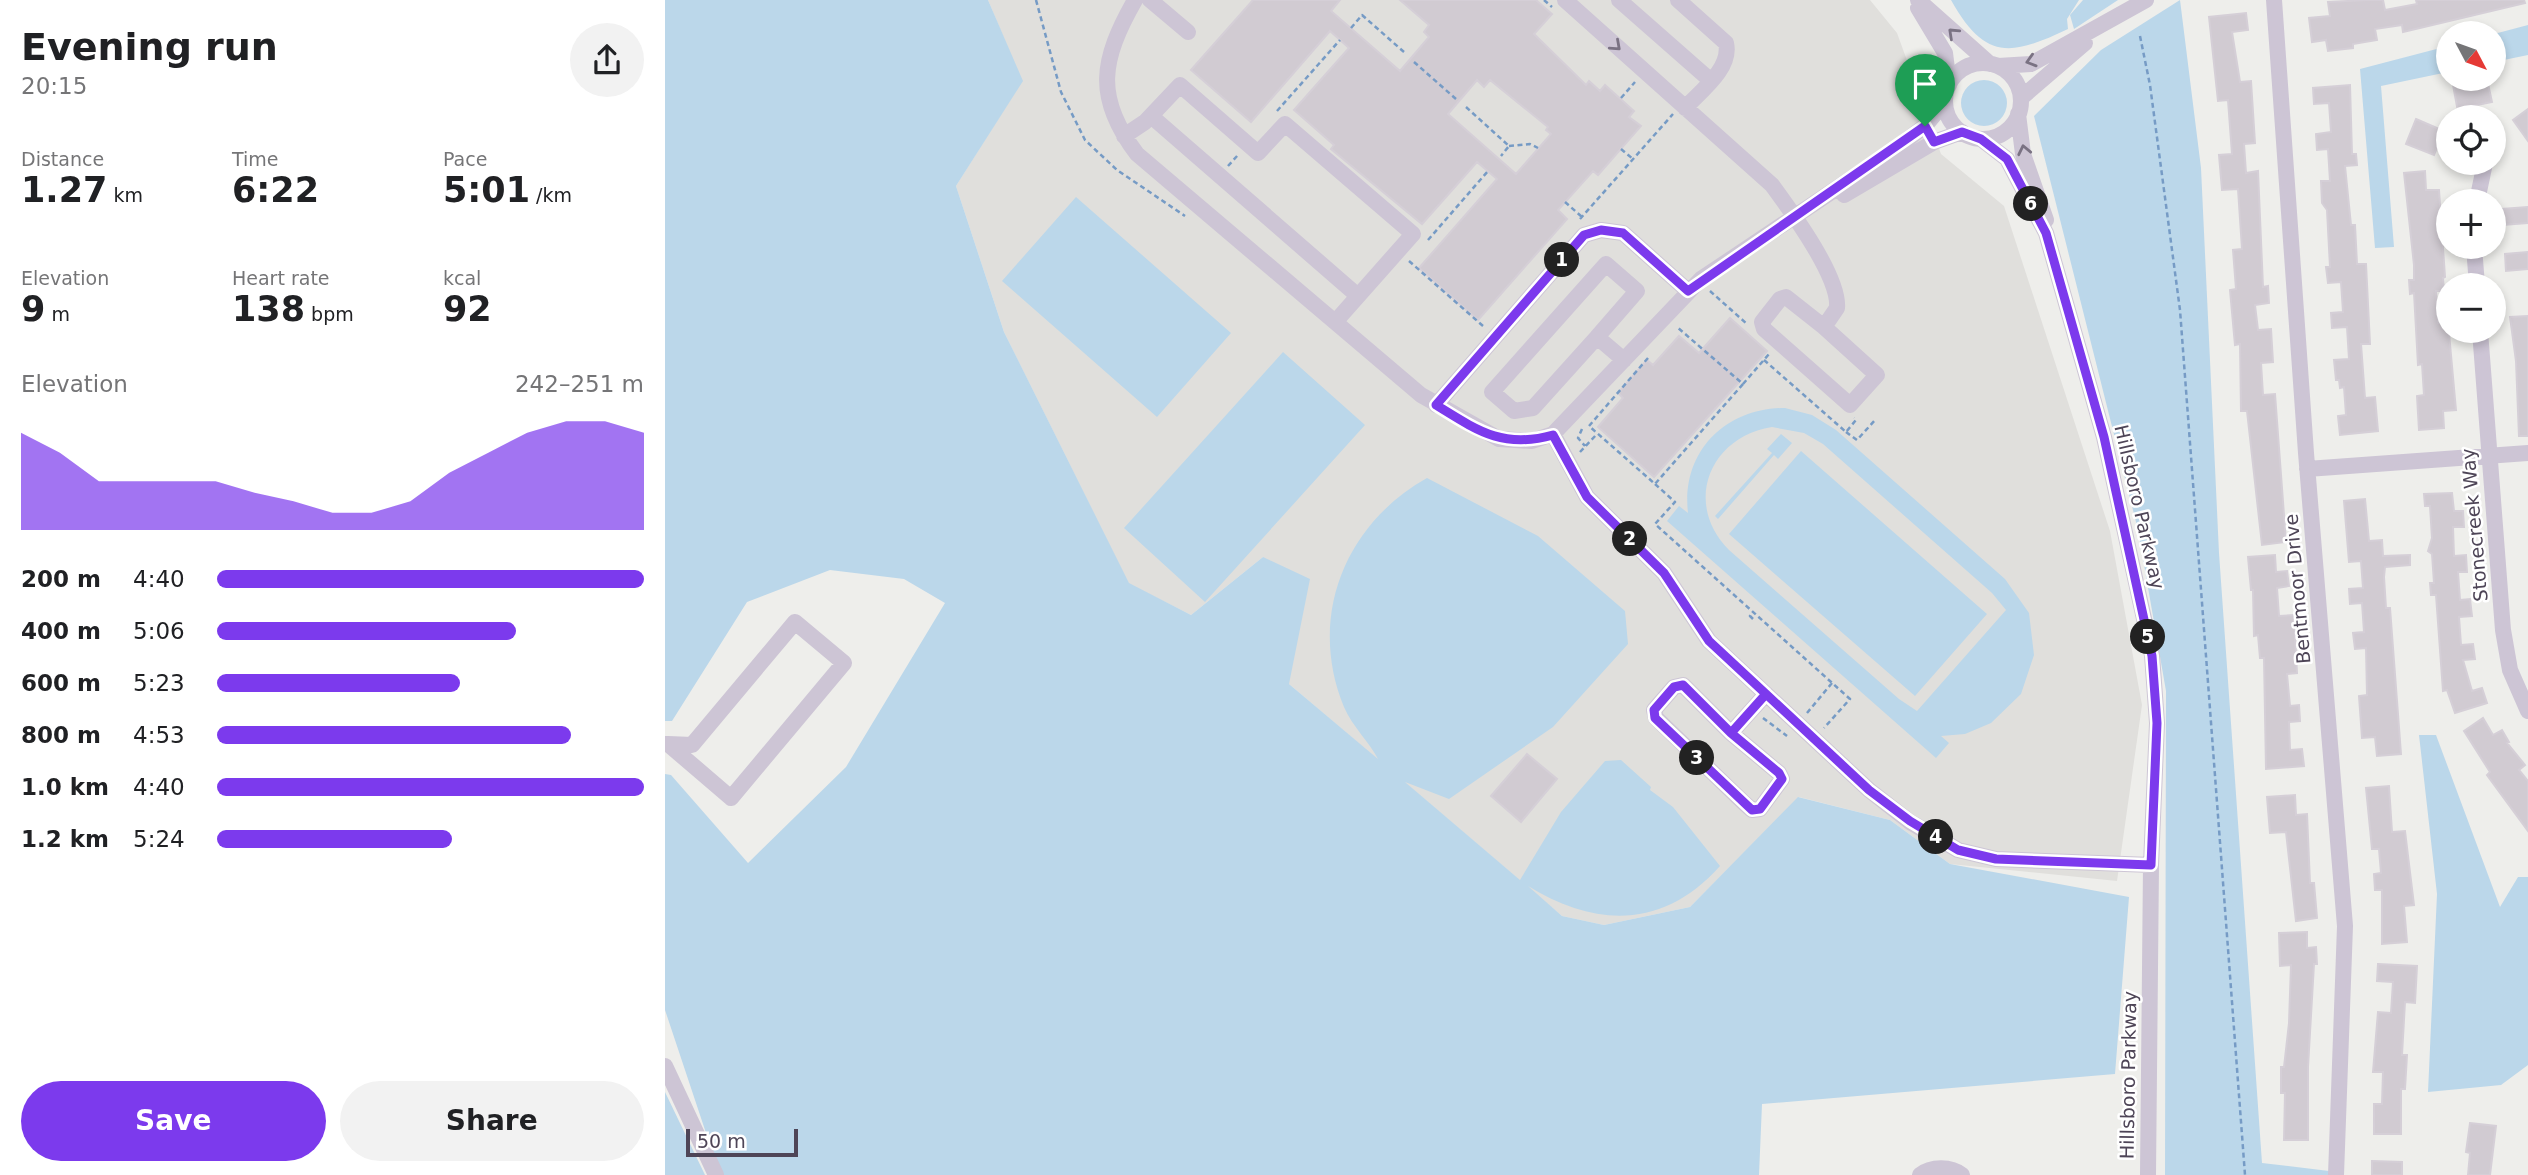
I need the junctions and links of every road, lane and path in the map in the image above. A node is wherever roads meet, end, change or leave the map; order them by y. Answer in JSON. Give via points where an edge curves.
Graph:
{"nodes":[{"id":1,"x":1036,"y":0,"type":"edge"},
{"id":2,"x":1135,"y":0,"type":"edge"},
{"id":3,"x":1150,"y":0,"type":"edge"},
{"id":4,"x":1565,"y":0,"type":"edge"},
{"id":5,"x":1619,"y":0,"type":"edge"},
{"id":6,"x":1678,"y":0,"type":"edge"},
{"id":7,"x":1916,"y":0,"type":"edge"},
{"id":8,"x":2146,"y":0,"type":"edge"},
{"id":9,"x":2274,"y":0,"type":"edge"},
{"id":10,"x":2105,"y":25,"type":"junction"},
{"id":11,"x":1351,"y":28,"type":"dead end"},
{"id":12,"x":1188,"y":32,"type":"dead end"},
{"id":13,"x":2140,"y":36,"type":"dead end"},
{"id":14,"x":1403,"y":52,"type":"dead end"},
{"id":15,"x":1414,"y":62,"type":"dead end"},
{"id":16,"x":1994,"y":65,"type":"junction"},
{"id":17,"x":1710,"y":80,"type":"junction"},
{"id":18,"x":1949,"y":85,"type":"junction"},
{"id":19,"x":1456,"y":99,"type":"dead end"},
{"id":20,"x":1945,"y":102,"type":"junction"},
{"id":21,"x":2020,"y":106,"type":"junction"},
{"id":22,"x":1466,"y":107,"type":"dead end"},
{"id":23,"x":1680,"y":110,"type":"junction"},
{"id":24,"x":1151,"y":116,"type":"junction"},
{"id":25,"x":1925,"y":126,"type":"junction"},
{"id":26,"x":1962,"y":132,"type":"junction"},
{"id":27,"x":1124,"y":136,"type":"junction"},
{"id":28,"x":1981,"y":139,"type":"junction"},
{"id":29,"x":1934,"y":142,"type":"junction"},
{"id":30,"x":1509,"y":146,"type":"junction"},
{"id":31,"x":1538,"y":148,"type":"dead end"},
{"id":32,"x":1621,"y":149,"type":"dead end"},
{"id":33,"x":1501,"y":156,"type":"dead end"},
{"id":34,"x":1633,"y":159,"type":"junction"},
{"id":35,"x":1565,"y":202,"type":"dead end"},
{"id":36,"x":1802,"y":214,"type":"junction"},
{"id":37,"x":1184,"y":217,"type":"dead end"},
{"id":38,"x":1582,"y":217,"type":"junction"},
{"id":39,"x":1576,"y":224,"type":"dead end"},
{"id":40,"x":2046,"y":233,"type":"junction"},
{"id":41,"x":1688,"y":291,"type":"junction"},
{"id":42,"x":1358,"y":296,"type":"junction"},
{"id":43,"x":1336,"y":321,"type":"junction"},
{"id":44,"x":1672,"y":322,"type":"dead end"},
{"id":45,"x":1677,"y":326,"type":"junction"},
{"id":46,"x":1824,"y":327,"type":"junction"},
{"id":47,"x":1668,"y":336,"type":"dead end"},
{"id":48,"x":1597,"y":337,"type":"junction"},
{"id":49,"x":2481,"y":343,"type":"edge"},
{"id":50,"x":1774,"y":348,"type":"dead end"},
{"id":51,"x":1651,"y":355,"type":"dead end"},
{"id":52,"x":1624,"y":360,"type":"junction"},
{"id":53,"x":1764,"y":360,"type":"junction"},
{"id":54,"x":1743,"y":384,"type":"junction"},
{"id":55,"x":1436,"y":405,"type":"junction"},
{"id":56,"x":1588,"y":418,"type":"dead end"},
{"id":57,"x":1876,"y":419,"type":"dead end"},
{"id":58,"x":1856,"y":420,"type":"dead end"},
{"id":59,"x":1592,"y":422,"type":"junction"},
{"id":60,"x":1588,"y":426,"type":"junction"},
{"id":61,"x":1846,"y":432,"type":"junction"},
{"id":62,"x":1553,"y":435,"type":"junction"},
{"id":63,"x":1585,"y":446,"type":"dead end"},
{"id":64,"x":2528,"y":453,"type":"edge"},
{"id":65,"x":2489,"y":456,"type":"junction"},
{"id":66,"x":2307,"y":469,"type":"junction"},
{"id":67,"x":1655,"y":484,"type":"junction"},
{"id":68,"x":1754,"y":612,"type":"junction"},
{"id":69,"x":1753,"y":619,"type":"dead end"},
{"id":70,"x":1832,"y":683,"type":"junction"},
{"id":71,"x":1766,"y":694,"type":"junction"},
{"id":72,"x":2528,"y":711,"type":"edge"},
{"id":73,"x":1798,"y":724,"type":"junction"},
{"id":74,"x":1731,"y":733,"type":"junction"},
{"id":75,"x":1814,"y":739,"type":"junction"},
{"id":76,"x":666,"y":744,"type":"edge"},
{"id":77,"x":2151,"y":865,"type":"junction"},
{"id":78,"x":665,"y":1066,"type":"edge"},
{"id":79,"x":716,"y":1175,"type":"edge"},
{"id":80,"x":1920,"y":1175,"type":"edge"},
{"id":81,"x":1962,"y":1175,"type":"edge"},
{"id":82,"x":2148,"y":1175,"type":"edge"},
{"id":83,"x":2245,"y":1175,"type":"edge"},
{"id":84,"x":2336,"y":1175,"type":"edge"}],
"edges":[{"from":1,"to":37,"type":"path","via":[[1061,92],[1085,139],[1117,170]]},
{"from":2,"to":27,"type":"street","via":[[1116,34],[1106,80],[1111,113]]},
{"from":3,"to":12,"type":"street"},
{"from":4,"to":23,"type":"street","one_way":true},
{"from":5,"to":17,"type":"street"},
{"from":6,"to":17,"type":"street","via":[[1725,43],[1724,64]]},
{"from":16,"to":7,"type":"street","one_way":true},
{"from":7,"to":18,"type":"street","via":[[1945,53]]},
{"from":8,"to":10,"type":"street"},
{"from":9,"to":66,"type":"street","name":"Bentmoor Drive"},
{"from":10,"to":16,"type":"street","one_way":true,"via":[[2031,64]]},
{"from":10,"to":21,"type":"street"},
{"from":11,"to":14,"type":"path","via":[[1362,15]]},
{"from":13,"to":83,"type":"path","via":[[2180,310]]},
{"from":15,"to":19,"type":"path"},
{"from":16,"to":18,"type":"street","via":[[1966,67]]},
{"from":16,"to":21,"type":"street","via":[[2014,79]]},
{"from":17,"to":23,"type":"street"},
{"from":18,"to":20,"type":"street"},
{"from":20,"to":25,"type":"street"},
{"from":20,"to":26,"type":"street","via":[[1953,124]]},
{"from":21,"to":28,"type":"street","via":[[2004,132]]},
{"from":40,"to":21,"type":"street","name":"Hillsboro Parkway","one_way":true,"via":[[2046,215],[2023,155]]},
{"from":22,"to":30,"type":"path"},
{"from":23,"to":34,"type":"path"},
{"from":23,"to":36,"type":"street"},
{"from":24,"to":27,"type":"street"},
{"from":24,"to":42,"type":"street"},
{"from":24,"to":42,"type":"street","via":[[1180,85],[1258,153],[1285,124],[1413,234]]},
{"from":25,"to":29,"type":"street"},
{"from":25,"to":36,"type":"street"},
{"from":26,"to":28,"type":"street"},
{"from":26,"to":29,"type":"street"},
{"from":27,"to":43,"type":"street","via":[[1137,154]]},
{"from":28,"to":40,"type":"street","name":"Hillsboro Parkway","via":[[2007,159]]},
{"from":29,"to":36,"type":"street","via":[[1820,211]]},
{"from":30,"to":31,"type":"path"},
{"from":30,"to":33,"type":"path"},
{"from":32,"to":34,"type":"path"},
{"from":34,"to":38,"type":"path"},
{"from":35,"to":38,"type":"path"},
{"from":36,"to":41,"type":"street"},
{"from":36,"to":46,"type":"street","via":[[1838,298],[1834,316]]},
{"from":38,"to":39,"type":"path"},
{"from":40,"to":77,"type":"street","name":"Hillsboro Parkway","via":[[2104,437],[2152,656],[2157,723]]},
{"from":41,"to":52,"type":"street"},
{"from":41,"to":55,"type":"street","via":[[1632,239],[1612,230],[1584,235]]},
{"from":42,"to":43,"type":"street"},
{"from":43,"to":55,"type":"street"},
{"from":44,"to":45,"type":"path"},
{"from":45,"to":47,"type":"path"},
{"from":45,"to":54,"type":"path"},
{"from":46,"to":46,"type":"street","via":[[1786,297],[1762,322],[1763,329],[1850,405],[1877,375]]},
{"from":48,"to":48,"type":"street","via":[[1637,291],[1606,264],[1492,392],[1514,411],[1533,408]]},
{"from":48,"to":52,"type":"street"},
{"from":49,"to":65,"type":"street","name":"Stonecreek Way"},
{"from":50,"to":53,"type":"path"},
{"from":51,"to":59,"type":"path"},
{"from":52,"to":62,"type":"street"},
{"from":53,"to":54,"type":"path"},
{"from":53,"to":61,"type":"path"},
{"from":54,"to":67,"type":"path"},
{"from":55,"to":62,"type":"street","via":[[1499,439],[1532,441]]},
{"from":56,"to":59,"type":"path"},
{"from":57,"to":61,"type":"path","via":[[1857,440]]},
{"from":58,"to":61,"type":"path"},
{"from":59,"to":60,"type":"path"},
{"from":60,"to":63,"type":"path","via":[[1578,435]]},
{"from":60,"to":67,"type":"path"},
{"from":62,"to":71,"type":"street","via":[[1587,497],[1664,573],[1709,641]]},
{"from":64,"to":65,"type":"street"},
{"from":65,"to":66,"type":"street"},
{"from":65,"to":72,"type":"street","name":"Stonecreek Way","via":[[2510,670]]},
{"from":66,"to":84,"type":"street","name":"Bentmoor Drive","via":[[2346,926]]},
{"from":67,"to":68,"type":"path","via":[[1675,502],[1655,524]]},
{"from":68,"to":69,"type":"path"},
{"from":68,"to":70,"type":"path"},
{"from":70,"to":73,"type":"path"},
{"from":70,"to":75,"type":"path","via":[[1850,699]]},
{"from":71,"to":73,"type":"street"},
{"from":71,"to":74,"type":"street"},
{"from":73,"to":75,"type":"street"},
{"from":74,"to":74,"type":"street","via":[[1782,779],[1760,809],[1752,810],[1743,803],[1655,718],[1654,710],[1674,687],[1683,685]]},
{"from":75,"to":77,"type":"street","via":[[1879,798],[1958,850],[1996,859]]},
{"from":76,"to":76,"type":"street","via":[[692,745],[795,622],[844,663],[731,797]]},
{"from":77,"to":82,"type":"street","name":"Hillsboro Parkway"},
{"from":78,"to":79,"type":"street"},
{"from":80,"to":81,"type":"street","via":[[1926,1169],[1943,1168]]}]}
